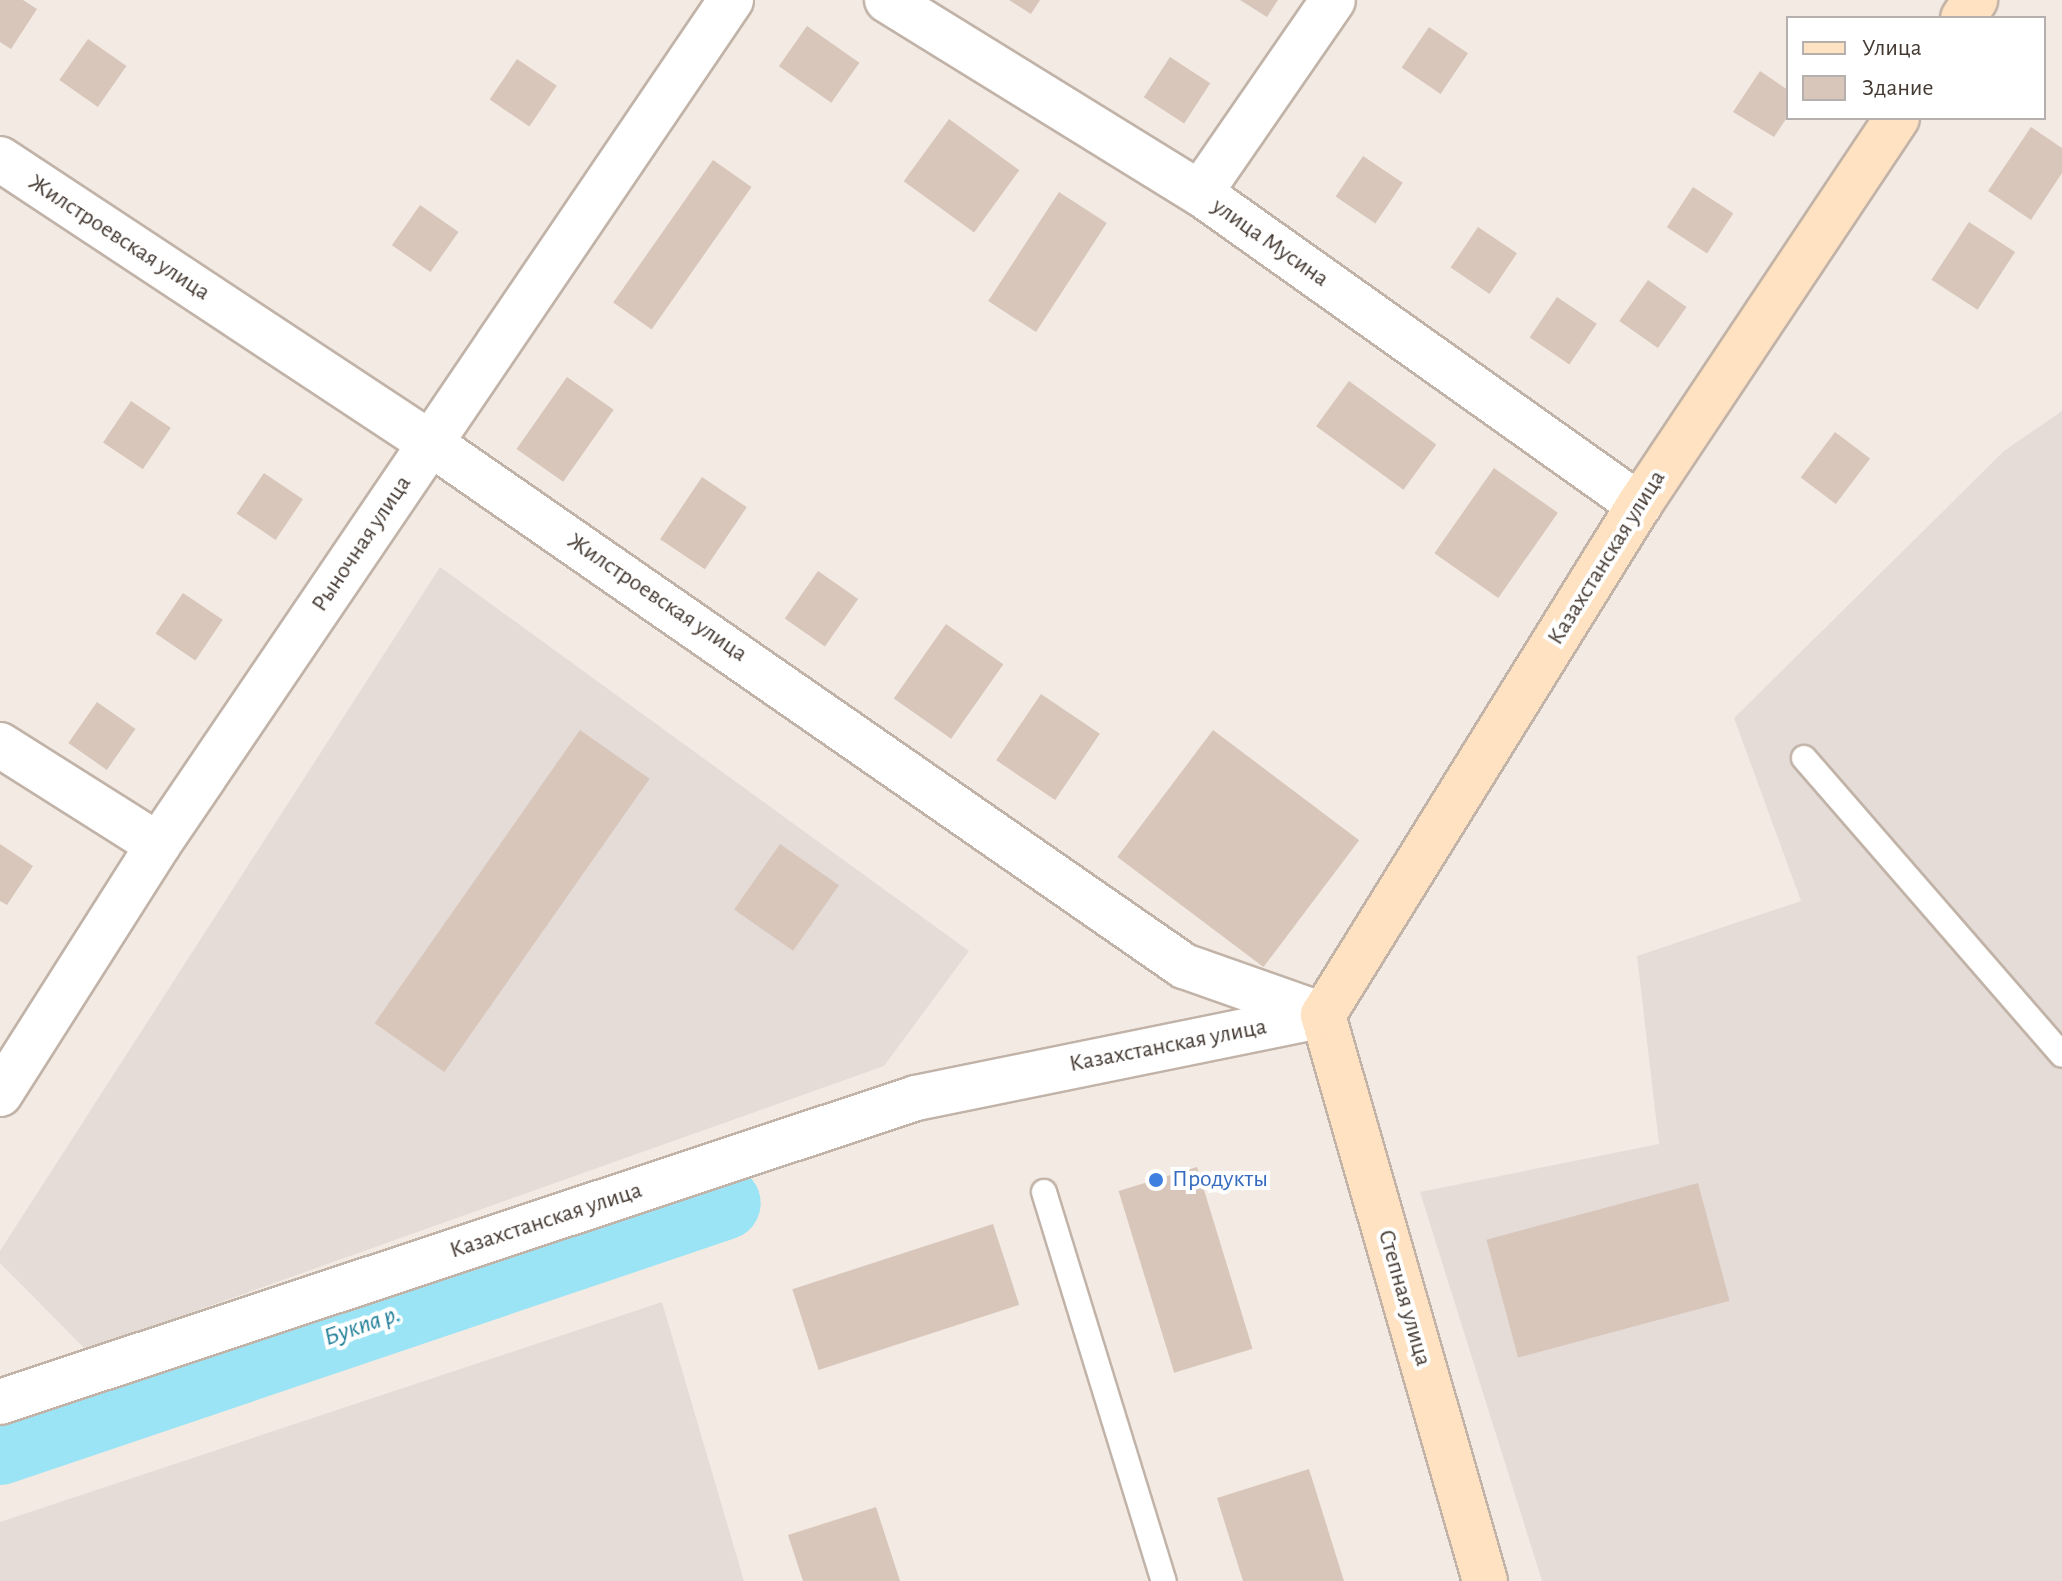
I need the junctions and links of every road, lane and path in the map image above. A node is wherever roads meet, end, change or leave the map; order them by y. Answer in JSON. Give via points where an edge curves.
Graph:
{"nodes":[{"id":1,"x":731,"y":0,"type":"edge"},
{"id":2,"x":887,"y":0,"type":"edge"},
{"id":3,"x":1333,"y":0,"type":"edge"},
{"id":4,"x":1896,"y":120,"type":"edge"},
{"id":5,"x":0,"y":159,"type":"edge"},
{"id":6,"x":1200,"y":193,"type":"junction"},
{"id":7,"x":430,"y":443,"type":"junction"},
{"id":8,"x":1639,"y":505,"type":"junction"},
{"id":9,"x":0,"y":745,"type":"edge"},
{"id":10,"x":1804,"y":758,"type":"dead end"},
{"id":11,"x":158,"y":845,"type":"junction"},
{"id":12,"x":1323,"y":1015,"type":"junction"},
{"id":13,"x":2062,"y":1055,"type":"edge"},
{"id":14,"x":0,"y":1094,"type":"edge"},
{"id":15,"x":1044,"y":1192,"type":"dead end"},
{"id":16,"x":0,"y":1402,"type":"edge"},
{"id":17,"x":1164,"y":1581,"type":"edge"},
{"id":18,"x":1485,"y":1581,"type":"edge"}],
"edges":[{"from":1,"to":7,"type":"street","name":"Рыночная улица"},
{"from":2,"to":6,"type":"street","name":"улица Мусина"},
{"from":3,"to":6,"type":"street"},
{"from":4,"to":8,"type":"main road","name":"Казахстанская улица"},
{"from":5,"to":7,"type":"street","name":"Жилстроевская улица"},
{"from":6,"to":8,"type":"street","name":"улица Мусина"},
{"from":7,"to":11,"type":"street","name":"Рыночная улица"},
{"from":7,"to":12,"type":"street","name":"Жилстроевская улица","via":[[1184,966]]},
{"from":8,"to":12,"type":"main road","name":"Казахстанская улица"},
{"from":9,"to":11,"type":"street"},
{"from":10,"to":13,"type":"lane"},
{"from":11,"to":14,"type":"street","name":"Рыночная улица"},
{"from":12,"to":16,"type":"street","name":"Казахстанская улица","via":[[916,1098]]},
{"from":12,"to":18,"type":"main road","name":"Степная улица"},
{"from":15,"to":17,"type":"lane"}]}
